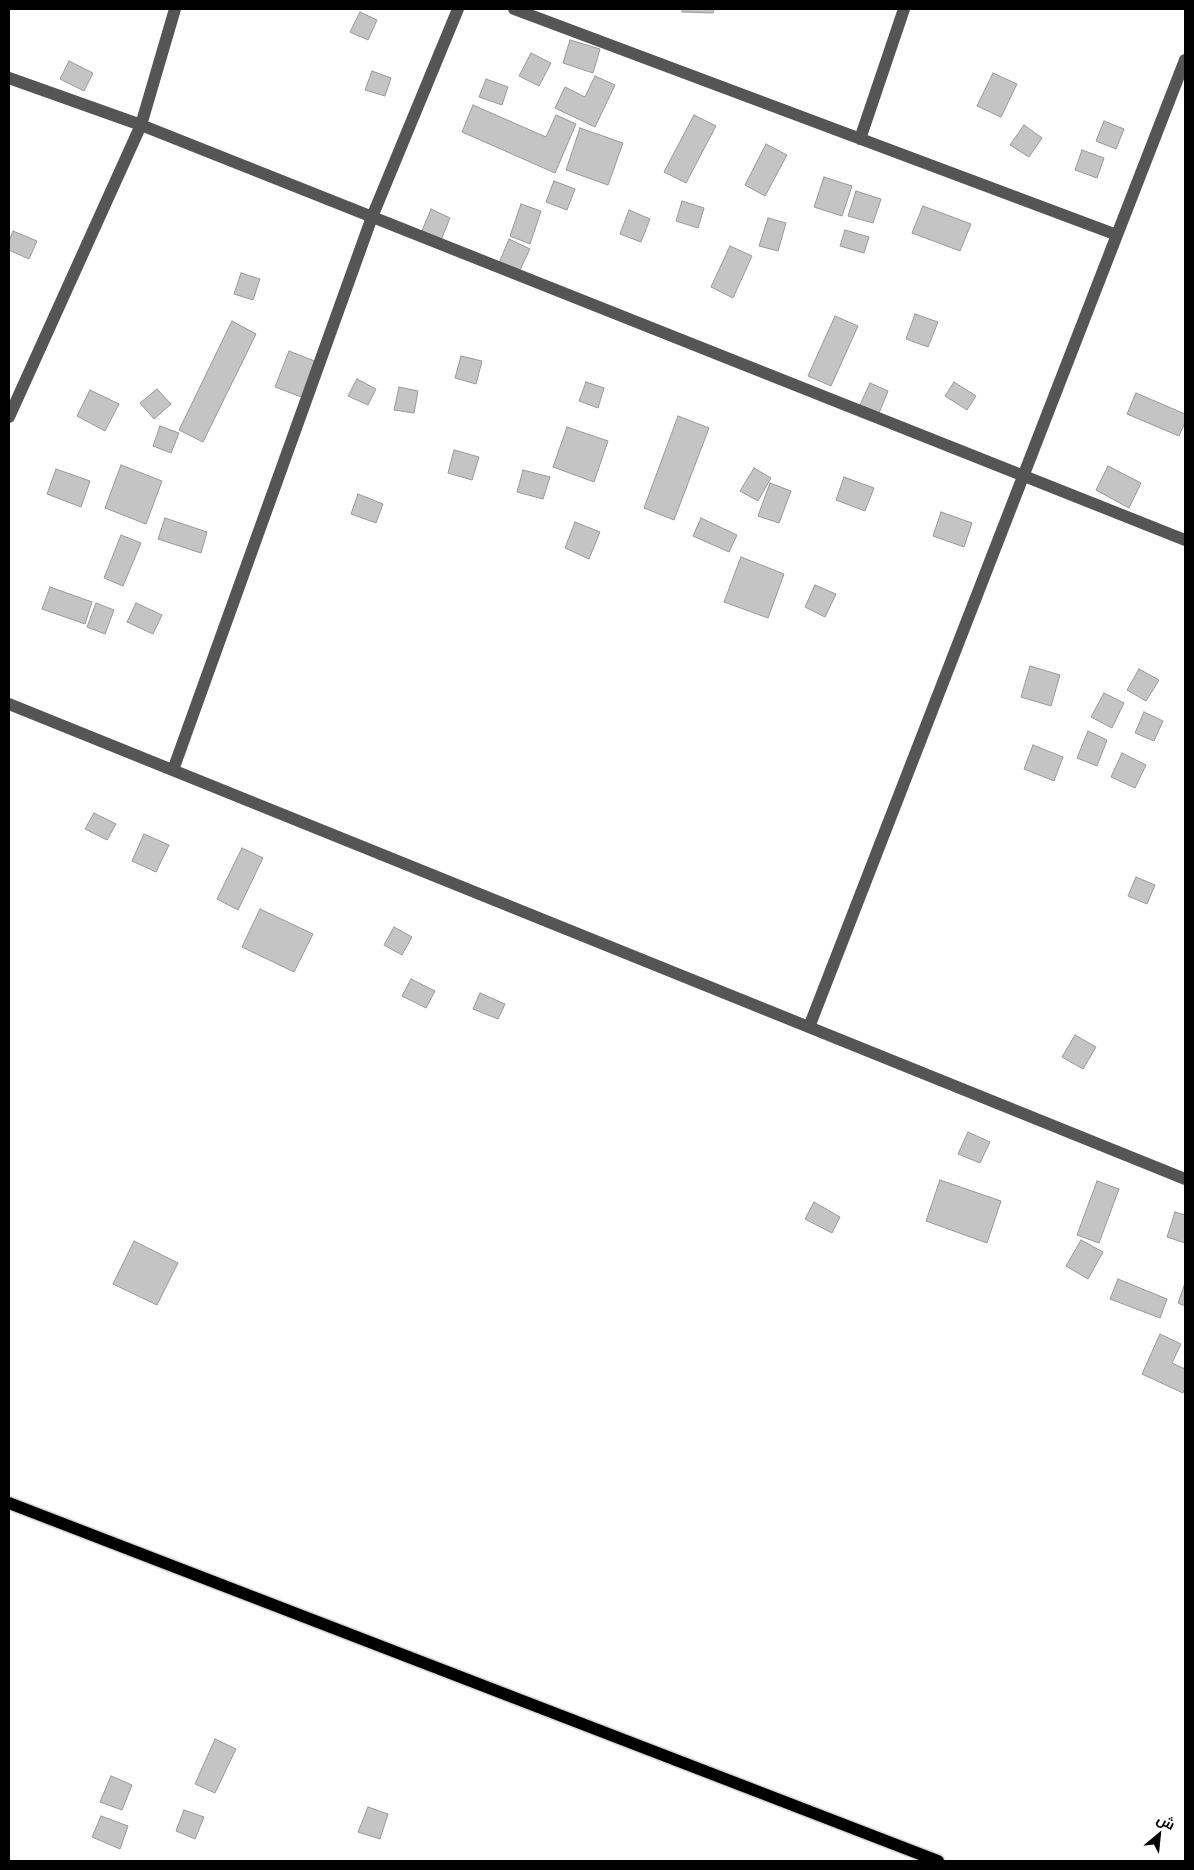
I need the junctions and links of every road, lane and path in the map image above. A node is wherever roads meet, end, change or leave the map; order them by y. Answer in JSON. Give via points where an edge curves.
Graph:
{"nodes":[{"id":1,"x":175,"y":9,"type":"edge"},
{"id":2,"x":458,"y":9,"type":"edge"},
{"id":3,"x":514,"y":9,"type":"edge"},
{"id":4,"x":904,"y":9,"type":"edge"},
{"id":5,"x":1185,"y":60,"type":"edge"},
{"id":6,"x":9,"y":78,"type":"edge"},
{"id":7,"x":141,"y":125,"type":"junction"},
{"id":8,"x":860,"y":138,"type":"junction"},
{"id":9,"x":372,"y":217,"type":"junction"},
{"id":10,"x":1117,"y":235,"type":"junction"},
{"id":11,"x":9,"y":417,"type":"edge"},
{"id":12,"x":1023,"y":476,"type":"junction"},
{"id":13,"x":1185,"y":540,"type":"edge"},
{"id":14,"x":9,"y":704,"type":"edge"},
{"id":15,"x":173,"y":770,"type":"junction"},
{"id":16,"x":809,"y":1027,"type":"junction"},
{"id":17,"x":1185,"y":1179,"type":"edge"},
{"id":18,"x":9,"y":1503,"type":"edge"},
{"id":19,"x":938,"y":1861,"type":"edge"}],
"edges":[{"from":1,"to":7,"type":"street"},
{"from":2,"to":9,"type":"street"},
{"from":3,"to":8,"type":"street"},
{"from":4,"to":8,"type":"street"},
{"from":5,"to":10,"type":"street"},
{"from":6,"to":7,"type":"street"},
{"from":7,"to":9,"type":"street"},
{"from":7,"to":11,"type":"street"},
{"from":8,"to":10,"type":"street"},
{"from":9,"to":12,"type":"street"},
{"from":9,"to":15,"type":"street"},
{"from":10,"to":12,"type":"street"},
{"from":12,"to":13,"type":"street"},
{"from":12,"to":16,"type":"street"},
{"from":14,"to":15,"type":"street"},
{"from":15,"to":16,"type":"street"},
{"from":16,"to":17,"type":"street"},
{"from":18,"to":19,"type":"main road"}]}
